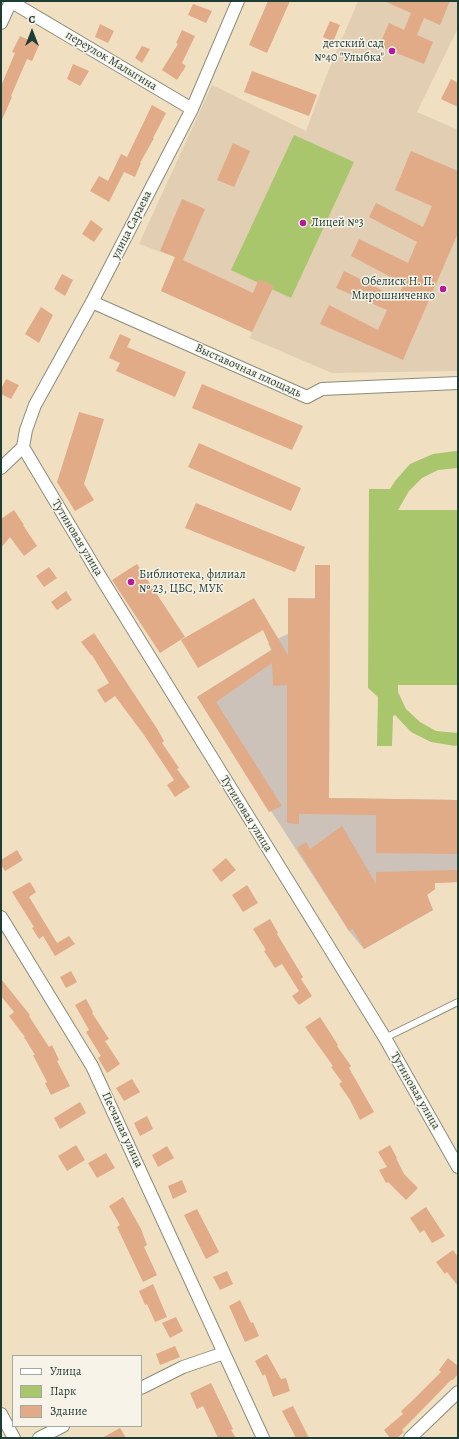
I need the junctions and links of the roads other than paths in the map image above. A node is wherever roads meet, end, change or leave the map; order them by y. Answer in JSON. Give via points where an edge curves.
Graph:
{"nodes":[{"id":1,"x":10,"y":1,"type":"edge"},
{"id":2,"x":238,"y":1,"type":"edge"},
{"id":3,"x":1,"y":22,"type":"edge"},
{"id":4,"x":192,"y":109,"type":"junction"},
{"id":5,"x":92,"y":302,"type":"junction"},
{"id":6,"x":458,"y":383,"type":"edge"},
{"id":7,"x":23,"y":447,"type":"junction"},
{"id":8,"x":1,"y":468,"type":"edge"},
{"id":9,"x":1,"y":917,"type":"edge"},
{"id":10,"x":458,"y":1002,"type":"edge"},
{"id":11,"x":385,"y":1038,"type":"junction"},
{"id":12,"x":458,"y":1167,"type":"edge"},
{"id":13,"x":224,"y":1353,"type":"junction"},
{"id":14,"x":142,"y":1388,"type":"edge"},
{"id":15,"x":458,"y":1392,"type":"edge"},
{"id":16,"x":1,"y":1414,"type":"edge"},
{"id":17,"x":61,"y":1427,"type":"edge"},
{"id":18,"x":14,"y":1438,"type":"edge"},
{"id":19,"x":39,"y":1438,"type":"edge"},
{"id":20,"x":263,"y":1438,"type":"edge"},
{"id":21,"x":410,"y":1438,"type":"edge"}],
"edges":[{"from":1,"to":3,"type":"street"},
{"from":1,"to":4,"type":"street","name":"переулок Малыгина"},
{"from":2,"to":4,"type":"street","name":"улица Сараева"},
{"from":4,"to":5,"type":"street","name":"улица Сараева"},
{"from":5,"to":6,"type":"street","name":"Выставочная площадь","via":[[307,397],[322,389]]},
{"from":5,"to":7,"type":"street","name":"улица Сараева","via":[[35,405]]},
{"from":7,"to":8,"type":"street"},
{"from":7,"to":11,"type":"street","name":"Тутиновая улица"},
{"from":9,"to":13,"type":"street","name":"Песчаная улица","via":[[92,1066]]},
{"from":10,"to":11,"type":"lane"},
{"from":11,"to":12,"type":"street","name":"Тутиновая улица"},
{"from":13,"to":14,"type":"street","via":[[183,1367]]},
{"from":13,"to":20,"type":"street","name":"Песчаная улица"},
{"from":15,"to":21,"type":"street"},
{"from":16,"to":18,"type":"street"},
{"from":17,"to":19,"type":"street"}]}
